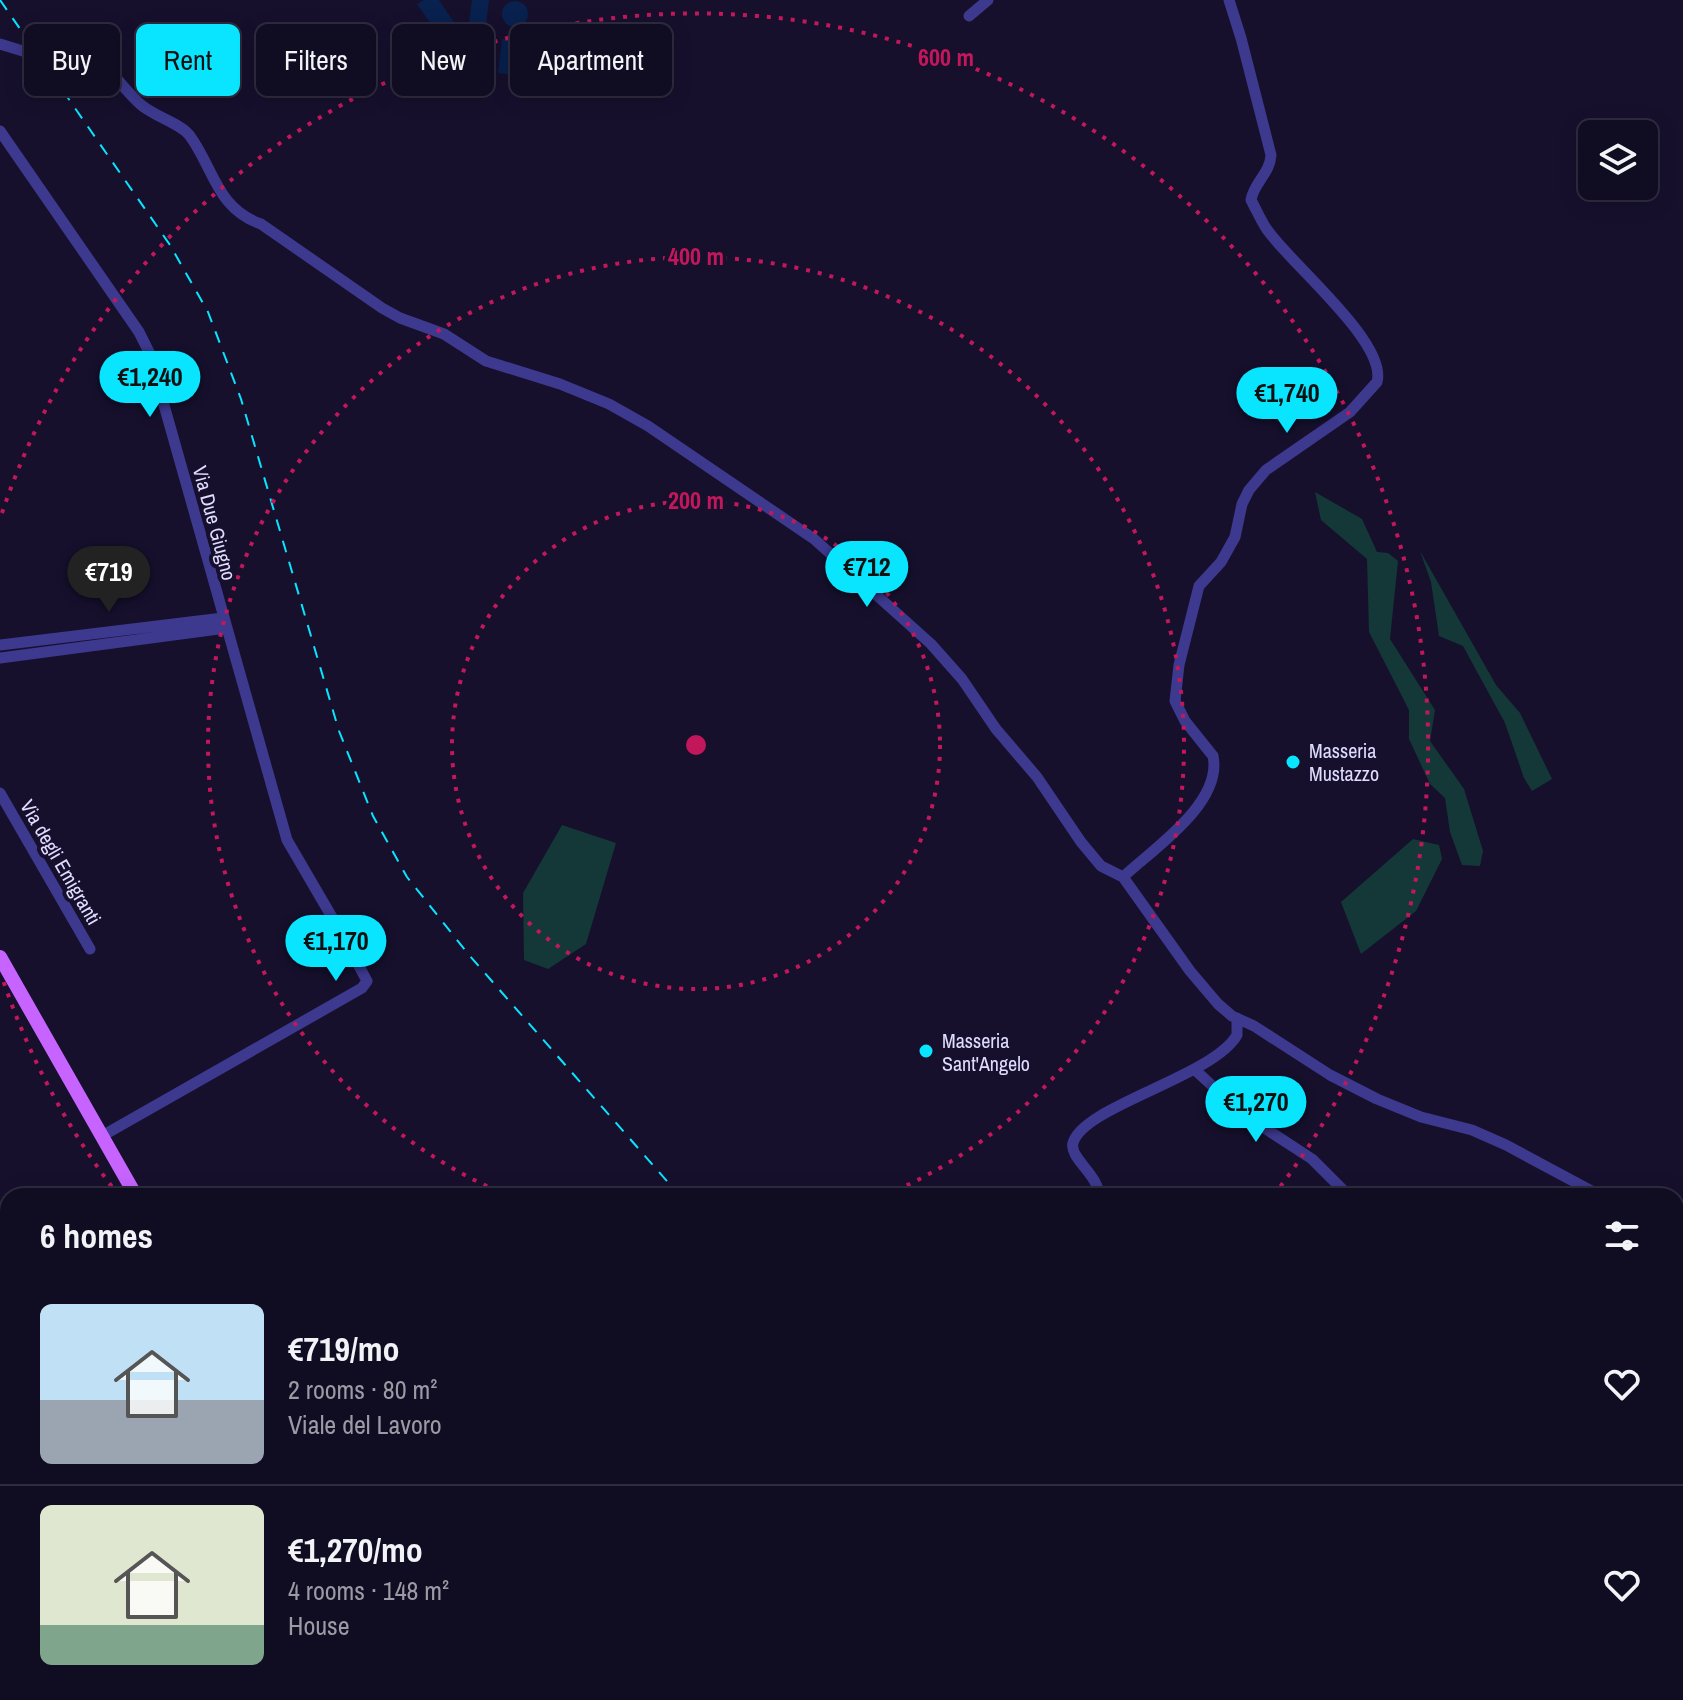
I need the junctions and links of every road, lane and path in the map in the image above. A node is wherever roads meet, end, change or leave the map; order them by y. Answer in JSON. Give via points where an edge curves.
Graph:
{"nodes":[{"id":1,"x":988,"y":0,"type":"edge"},
{"id":2,"x":1229,"y":0,"type":"edge"},
{"id":3,"x":969,"y":16,"type":"dead end"},
{"id":4,"x":0,"y":44,"type":"edge"},
{"id":5,"x":0,"y":131,"type":"edge"},
{"id":6,"x":224,"y":623,"type":"junction"},
{"id":7,"x":0,"y":645,"type":"edge"},
{"id":8,"x":0,"y":658,"type":"edge"},
{"id":9,"x":0,"y":793,"type":"edge"},
{"id":10,"x":1123,"y":877,"type":"junction"},
{"id":11,"x":90,"y":949,"type":"dead end"},
{"id":12,"x":0,"y":957,"type":"edge"},
{"id":13,"x":1237,"y":1018,"type":"junction"},
{"id":14,"x":1194,"y":1069,"type":"junction"},
{"id":15,"x":102,"y":1136,"type":"junction"},
{"id":16,"x":131,"y":1188,"type":"edge"},
{"id":17,"x":1098,"y":1188,"type":"edge"},
{"id":18,"x":1341,"y":1188,"type":"edge"},
{"id":19,"x":1586,"y":1188,"type":"edge"}],
"edges":[{"from":1,"to":3,"type":"street"},
{"from":2,"to":10,"type":"street","via":[[1271,155],[1251,200],[1266,229],[1359,332],[1377,362],[1379,377],[1350,412],[1257,480],[1242,504],[1235,537],[1199,586],[1174,696],[1185,721],[1213,756],[1211,782],[1197,809]]},
{"from":4,"to":10,"type":"street","via":[[39,56],[98,57],[140,104],[188,132],[215,184],[247,219],[400,318],[444,334],[486,361],[560,384],[648,426],[814,539],[931,644],[1037,777],[1081,842],[1101,866]]},
{"from":5,"to":6,"type":"street","name":"Via Due Giugno","via":[[149,352]]},
{"from":6,"to":7,"type":"street"},
{"from":6,"to":8,"type":"street"},
{"from":6,"to":15,"type":"street","name":"Via Due Giugno","via":[[287,840],[367,981]]},
{"from":9,"to":11,"type":"street","name":"Via degli Emigranti"},
{"from":10,"to":13,"type":"street","via":[[1190,971]]},
{"from":12,"to":15,"type":"main road"},
{"from":13,"to":14,"type":"street","via":[[1234,1040]]},
{"from":13,"to":19,"type":"street","via":[[1377,1099],[1472,1130]]},
{"from":14,"to":17,"type":"street","via":[[1115,1107],[1076,1137],[1075,1154]]},
{"from":14,"to":18,"type":"street","via":[[1243,1114],[1312,1159]]},
{"from":15,"to":16,"type":"main road"}]}
